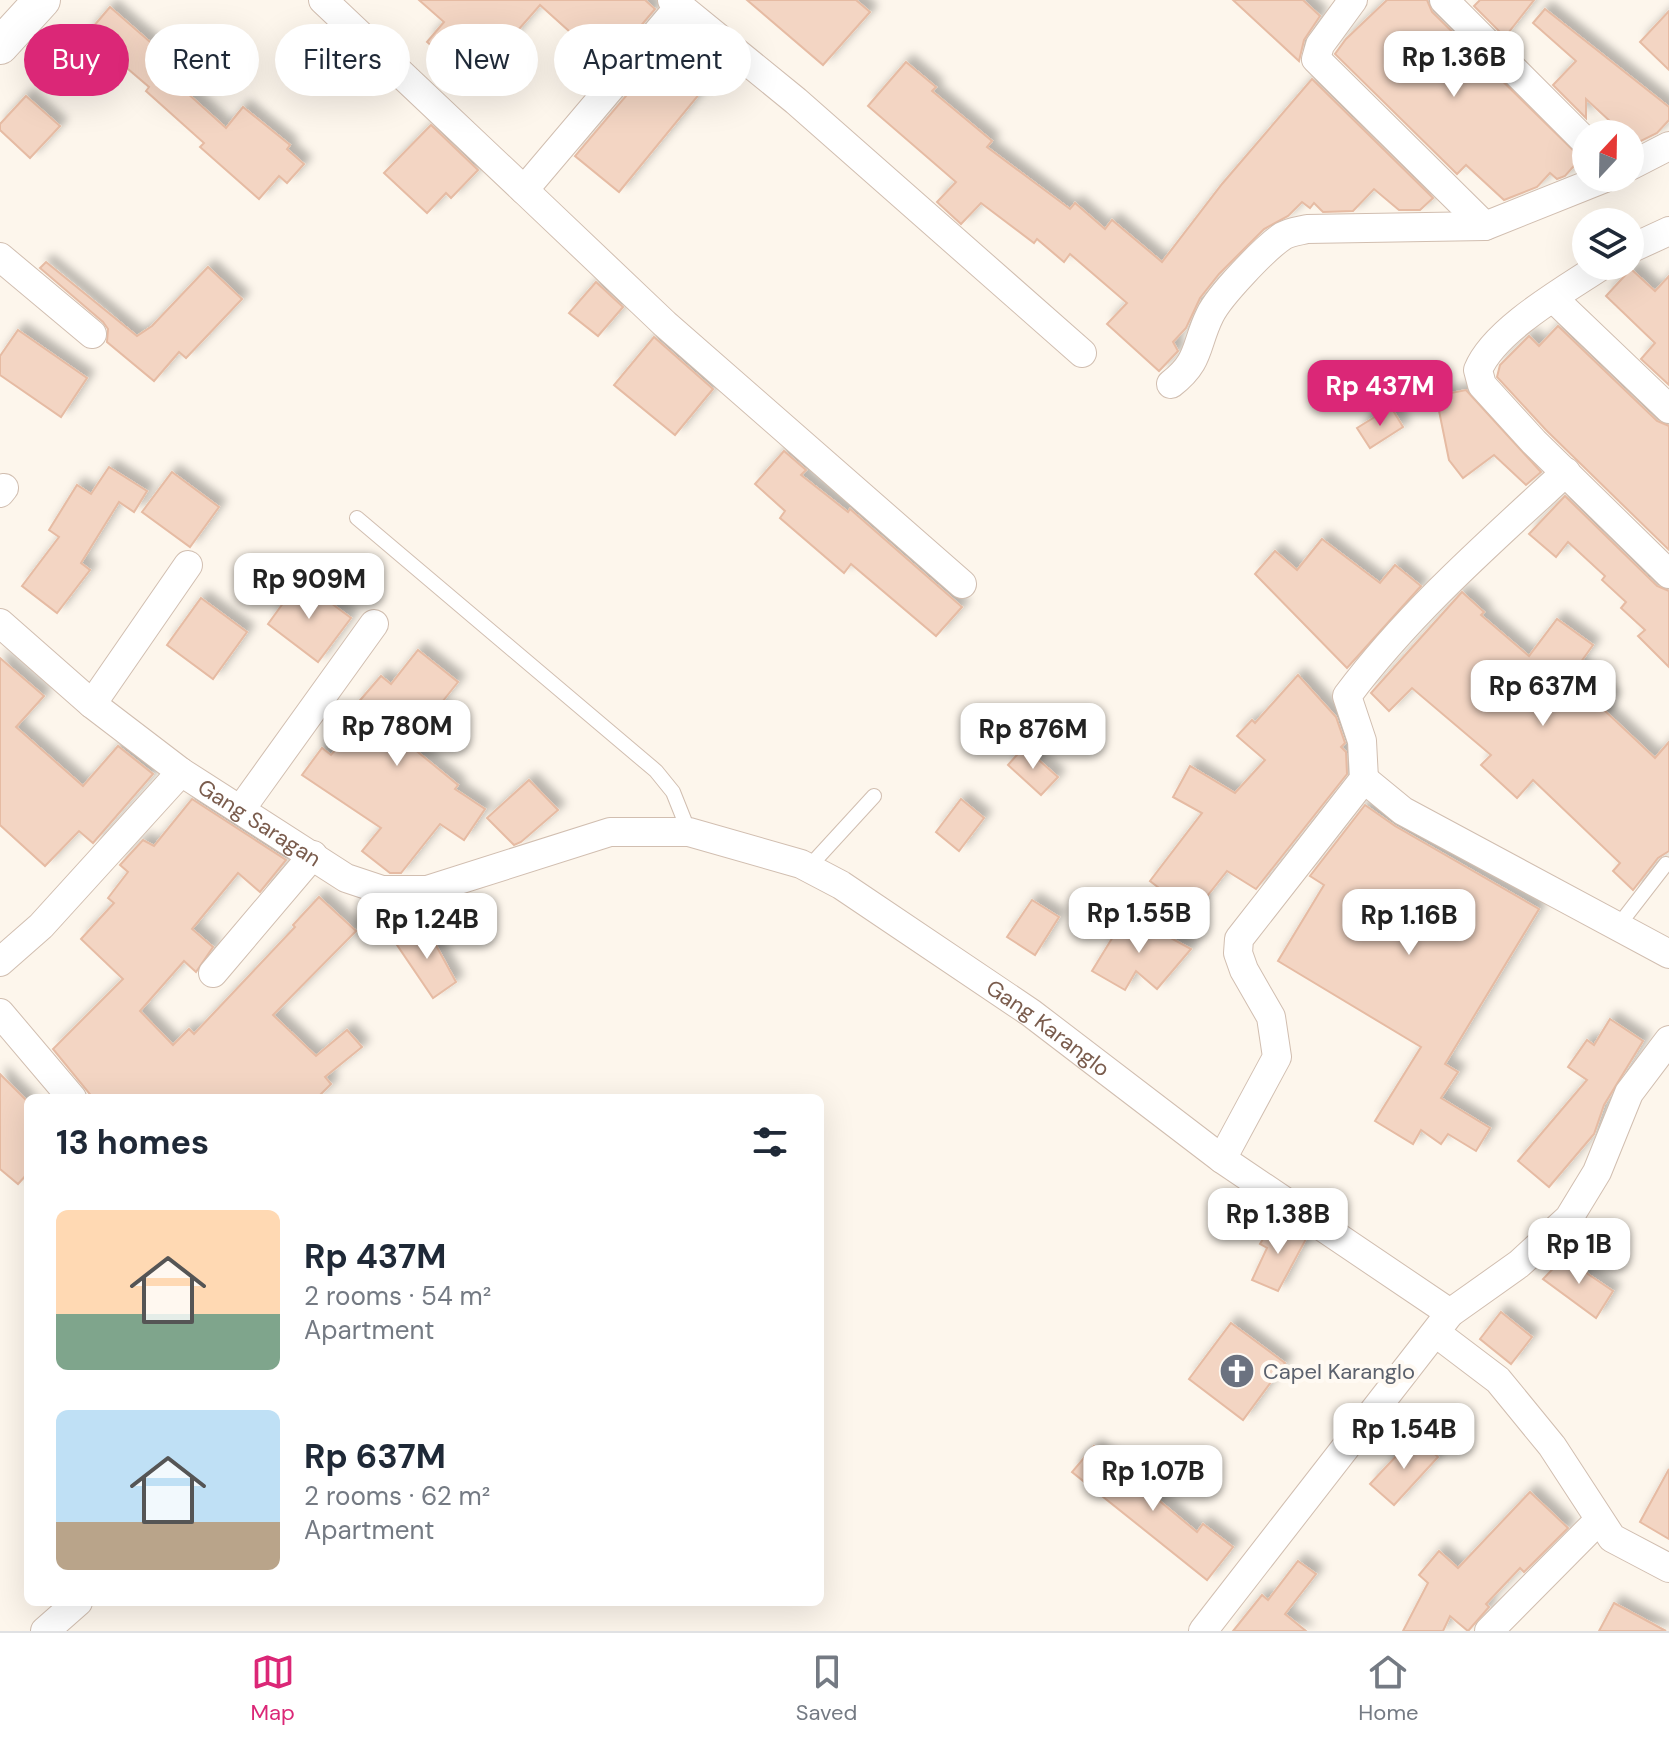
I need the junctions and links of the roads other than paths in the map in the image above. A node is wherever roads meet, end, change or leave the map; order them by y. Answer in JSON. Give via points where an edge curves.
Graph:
{"nodes":[{"id":1,"x":42,"y":0,"type":"edge"},
{"id":2,"x":323,"y":0,"type":"edge"},
{"id":3,"x":1353,"y":0,"type":"edge"},
{"id":4,"x":1444,"y":0,"type":"edge"},
{"id":5,"x":676,"y":3,"type":"edge"},
{"id":6,"x":0,"y":46,"type":"edge"},
{"id":7,"x":1572,"y":128,"type":"edge"},
{"id":8,"x":1669,"y":146,"type":"edge"},
{"id":9,"x":1644,"y":159,"type":"edge"},
{"id":10,"x":524,"y":190,"type":"junction"},
{"id":11,"x":1572,"y":191,"type":"edge"},
{"id":12,"x":1485,"y":226,"type":"junction"},
{"id":13,"x":1669,"y":231,"type":"edge"},
{"id":14,"x":1644,"y":243,"type":"edge"},
{"id":15,"x":0,"y":257,"type":"edge"},
{"id":16,"x":1580,"y":280,"type":"edge"},
{"id":17,"x":1553,"y":298,"type":"junction"},
{"id":18,"x":92,"y":334,"type":"dead end"},
{"id":19,"x":1082,"y":353,"type":"dead end"},
{"id":20,"x":1171,"y":384,"type":"dead end"},
{"id":21,"x":1669,"y":409,"type":"edge"},
{"id":22,"x":1566,"y":472,"type":"junction"},
{"id":23,"x":357,"y":518,"type":"dead end"},
{"id":24,"x":188,"y":565,"type":"dead end"},
{"id":25,"x":1669,"y":574,"type":"edge"},
{"id":26,"x":962,"y":584,"type":"dead end"},
{"id":27,"x":0,"y":623,"type":"edge"},
{"id":28,"x":374,"y":624,"type":"dead end"},
{"id":29,"x":92,"y":704,"type":"junction"},
{"id":30,"x":181,"y":772,"type":"junction"},
{"id":31,"x":1364,"y":779,"type":"junction"},
{"id":32,"x":874,"y":796,"type":"dead end"},
{"id":33,"x":241,"y":809,"type":"junction"},
{"id":34,"x":610,"y":832,"type":"joint"},
{"id":35,"x":689,"y":832,"type":"junction"},
{"id":36,"x":313,"y":855,"type":"junction"},
{"id":37,"x":1666,"y":864,"type":"dead end"},
{"id":38,"x":808,"y":868,"type":"junction"},
{"id":39,"x":1618,"y":926,"type":"junction"},
{"id":40,"x":1669,"y":954,"type":"edge"},
{"id":41,"x":0,"y":962,"type":"edge"},
{"id":42,"x":213,"y":973,"type":"dead end"},
{"id":43,"x":0,"y":1013,"type":"edge"},
{"id":44,"x":1669,"y":1040,"type":"edge"},
{"id":45,"x":69,"y":1094,"type":"edge"},
{"id":46,"x":1222,"y":1159,"type":"junction"},
{"id":47,"x":1443,"y":1323,"type":"junction"},
{"id":48,"x":1598,"y":1521,"type":"junction"},
{"id":49,"x":1669,"y":1568,"type":"edge"},
{"id":50,"x":73,"y":1606,"type":"edge"},
{"id":51,"x":45,"y":1631,"type":"edge"},
{"id":52,"x":1203,"y":1631,"type":"edge"},
{"id":53,"x":1489,"y":1631,"type":"edge"}],
"edges":[{"from":1,"to":6,"type":"street"},
{"from":2,"to":10,"type":"street"},
{"from":3,"to":12,"type":"street","via":[[1320,45],[1316,59]]},
{"from":4,"to":7,"type":"street"},
{"from":5,"to":10,"type":"street"},
{"from":5,"to":19,"type":"street","via":[[796,101]]},
{"from":8,"to":9,"type":"street"},
{"from":10,"to":26,"type":"street","via":[[665,324]]},
{"from":11,"to":12,"type":"street"},
{"from":12,"to":20,"type":"street","via":[[1307,229],[1286,234],[1266,248],[1221,298],[1198,354]]},
{"from":13,"to":14,"type":"street"},
{"from":15,"to":18,"type":"street"},
{"from":16,"to":17,"type":"street"},
{"from":17,"to":21,"type":"street"},
{"from":17,"to":22,"type":"street","via":[[1491,348],[1478,370],[1482,385]]},
{"from":22,"to":25,"type":"street"},
{"from":22,"to":31,"type":"street","via":[[1479,553],[1347,696],[1362,741]]},
{"from":23,"to":35,"type":"lane","via":[[656,771],[673,792]]},
{"from":24,"to":29,"type":"street"},
{"from":27,"to":29,"type":"street","name":"Gang Saragan"},
{"from":28,"to":33,"type":"street"},
{"from":29,"to":30,"type":"street","name":"Gang Saragan"},
{"from":30,"to":33,"type":"street","name":"Gang Saragan"},
{"from":30,"to":41,"type":"street","via":[[41,926]]},
{"from":31,"to":39,"type":"street","via":[[1403,811]]},
{"from":31,"to":46,"type":"street","via":[[1239,939],[1244,970],[1271,1017],[1277,1057]]},
{"from":32,"to":38,"type":"lane"},
{"from":33,"to":36,"type":"street","name":"Gang Saragan"},
{"from":34,"to":35,"type":"street","name":"Gang Karanglo"},
{"from":34,"to":36,"type":"street","name":"Gang Saragan","via":[[427,890],[382,890],[346,878]]},
{"from":35,"to":38,"type":"street","name":"Gang Karanglo"},
{"from":36,"to":42,"type":"street"},
{"from":37,"to":39,"type":"lane"},
{"from":38,"to":46,"type":"street","name":"Gang Karanglo","via":[[1031,1013]]},
{"from":39,"to":40,"type":"street"},
{"from":43,"to":45,"type":"street"},
{"from":44,"to":47,"type":"street","via":[[1629,1093],[1597,1172],[1569,1218]]},
{"from":46,"to":47,"type":"street","name":"Gang Karanglo"},
{"from":47,"to":48,"type":"street","name":"Gang Karanglo","via":[[1552,1446]]},
{"from":47,"to":52,"type":"street"},
{"from":48,"to":49,"type":"street","via":[[1612,1538]]},
{"from":48,"to":53,"type":"street"},
{"from":50,"to":51,"type":"street"}]}
